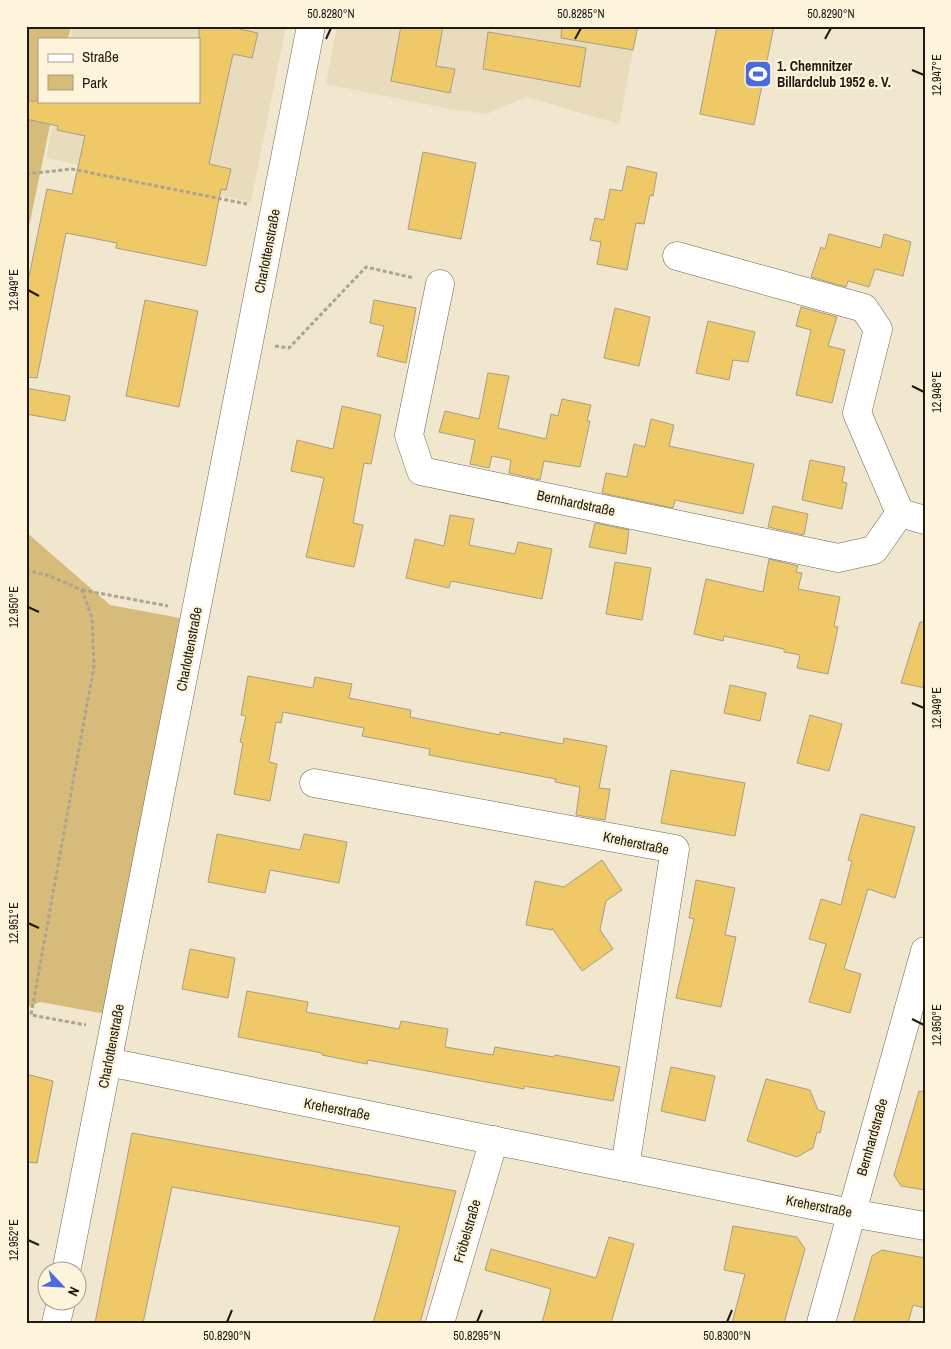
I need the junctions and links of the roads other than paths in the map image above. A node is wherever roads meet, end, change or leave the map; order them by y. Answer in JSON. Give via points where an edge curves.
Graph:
{"nodes":[{"id":1,"x":311,"y":26,"type":"edge"},
{"id":2,"x":677,"y":256,"type":"dead end"},
{"id":3,"x":440,"y":284,"type":"road end"},
{"id":4,"x":912,"y":516,"type":"edge"},
{"id":5,"x":314,"y":782,"type":"dead end"},
{"id":6,"x":925,"y":951,"type":"edge"},
{"id":7,"x":108,"y":1062,"type":"junction"},
{"id":8,"x":494,"y":1140,"type":"junction"},
{"id":9,"x":625,"y":1167,"type":"junction"},
{"id":10,"x":851,"y":1213,"type":"junction"},
{"id":11,"x":925,"y":1226,"type":"edge"},
{"id":12,"x":68,"y":1262,"type":"edge"},
{"id":13,"x":440,"y":1323,"type":"edge"},
{"id":14,"x":821,"y":1323,"type":"edge"}],
"edges":[{"from":1,"to":7,"type":"street","name":"Charlottenstraße"},
{"from":2,"to":4,"type":"street","name":"Bernhardstraße","via":[[864,308],[878,330],[857,413]]},
{"from":3,"to":4,"type":"street","name":"Bernhardstraße","via":[[409,435],[421,471],[838,558],[874,550]]},
{"from":5,"to":9,"type":"street","name":"Kreherstraße","via":[[675,849]]},
{"from":6,"to":10,"type":"street","name":"Bernhardstraße"},
{"from":7,"to":8,"type":"street","name":"Kreherstraße"},
{"from":7,"to":12,"type":"street","name":"Charlottenstraße"},
{"from":8,"to":9,"type":"street","name":"Kreherstraße"},
{"from":8,"to":13,"type":"street","name":"Fröbelstraße"},
{"from":9,"to":10,"type":"street","name":"Kreherstraße"},
{"from":10,"to":11,"type":"street","name":"Kreherstraße"},
{"from":10,"to":14,"type":"street","name":"Bernhardstraße"}]}
